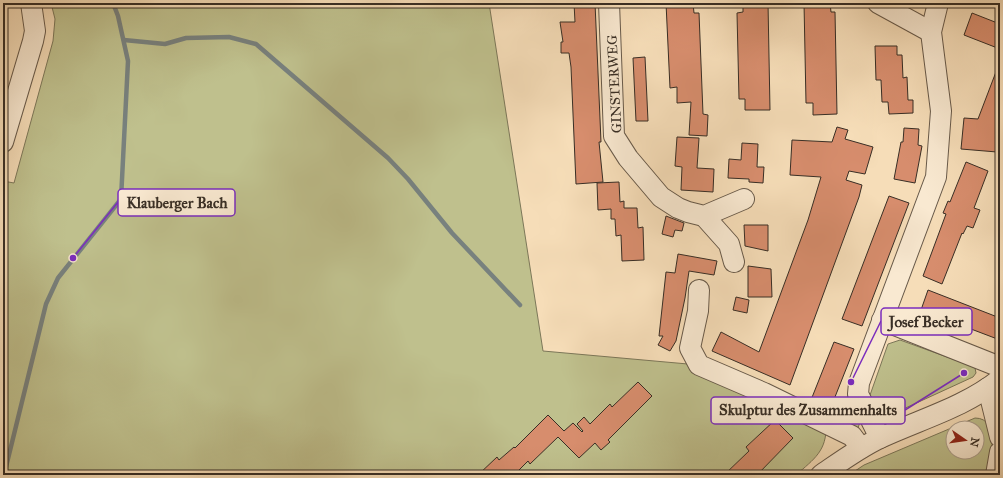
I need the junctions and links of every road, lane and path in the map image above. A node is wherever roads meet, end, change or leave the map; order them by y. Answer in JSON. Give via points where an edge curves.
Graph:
{"nodes":[{"id":1,"x":31,"y":3,"type":"edge"},
{"id":2,"x":610,"y":3,"type":"edge"},
{"id":3,"x":878,"y":3,"type":"edge"},
{"id":4,"x":938,"y":3,"type":"edge"},
{"id":5,"x":931,"y":32,"type":"junction"},
{"id":6,"x":3,"y":142,"type":"edge"},
{"id":7,"x":744,"y":199,"type":"dead end"},
{"id":8,"x":704,"y":216,"type":"junction"},
{"id":9,"x":734,"y":262,"type":"dead end"},
{"id":10,"x":699,"y":290,"type":"dead end"},
{"id":11,"x":882,"y":320,"type":"junction"},
{"id":12,"x":1000,"y":367,"type":"edge"},
{"id":13,"x":994,"y":383,"type":"edge"},
{"id":14,"x":1000,"y":437,"type":"edge"},
{"id":15,"x":880,"y":438,"type":"junction"},
{"id":16,"x":862,"y":448,"type":"junction"},
{"id":17,"x":1000,"y":452,"type":"edge"},
{"id":18,"x":821,"y":475,"type":"edge"},
{"id":19,"x":996,"y":475,"type":"edge"}],
"edges":[{"from":1,"to":6,"type":"street","via":[[35,31],[33,41]]},
{"from":2,"to":8,"type":"street","name":"GINSTERWEG","via":[[614,136],[628,158],[660,197],[678,208]]},
{"from":3,"to":5,"type":"street"},
{"from":4,"to":5,"type":"street"},
{"from":5,"to":11,"type":"street","via":[[941,111],[936,177]]},
{"from":7,"to":8,"type":"street"},
{"from":8,"to":9,"type":"street","via":[[730,244]]},
{"from":10,"to":16,"type":"street","via":[[698,311],[690,348],[699,365],[758,390],[852,436]]},
{"from":11,"to":12,"type":"street"},
{"from":11,"to":15,"type":"street","via":[[859,383],[858,394]]},
{"from":13,"to":14,"type":"street"},
{"from":13,"to":15,"type":"street","via":[[958,405]]},
{"from":15,"to":16,"type":"street"},
{"from":16,"to":18,"type":"street"},
{"from":17,"to":19,"type":"street"}]}
